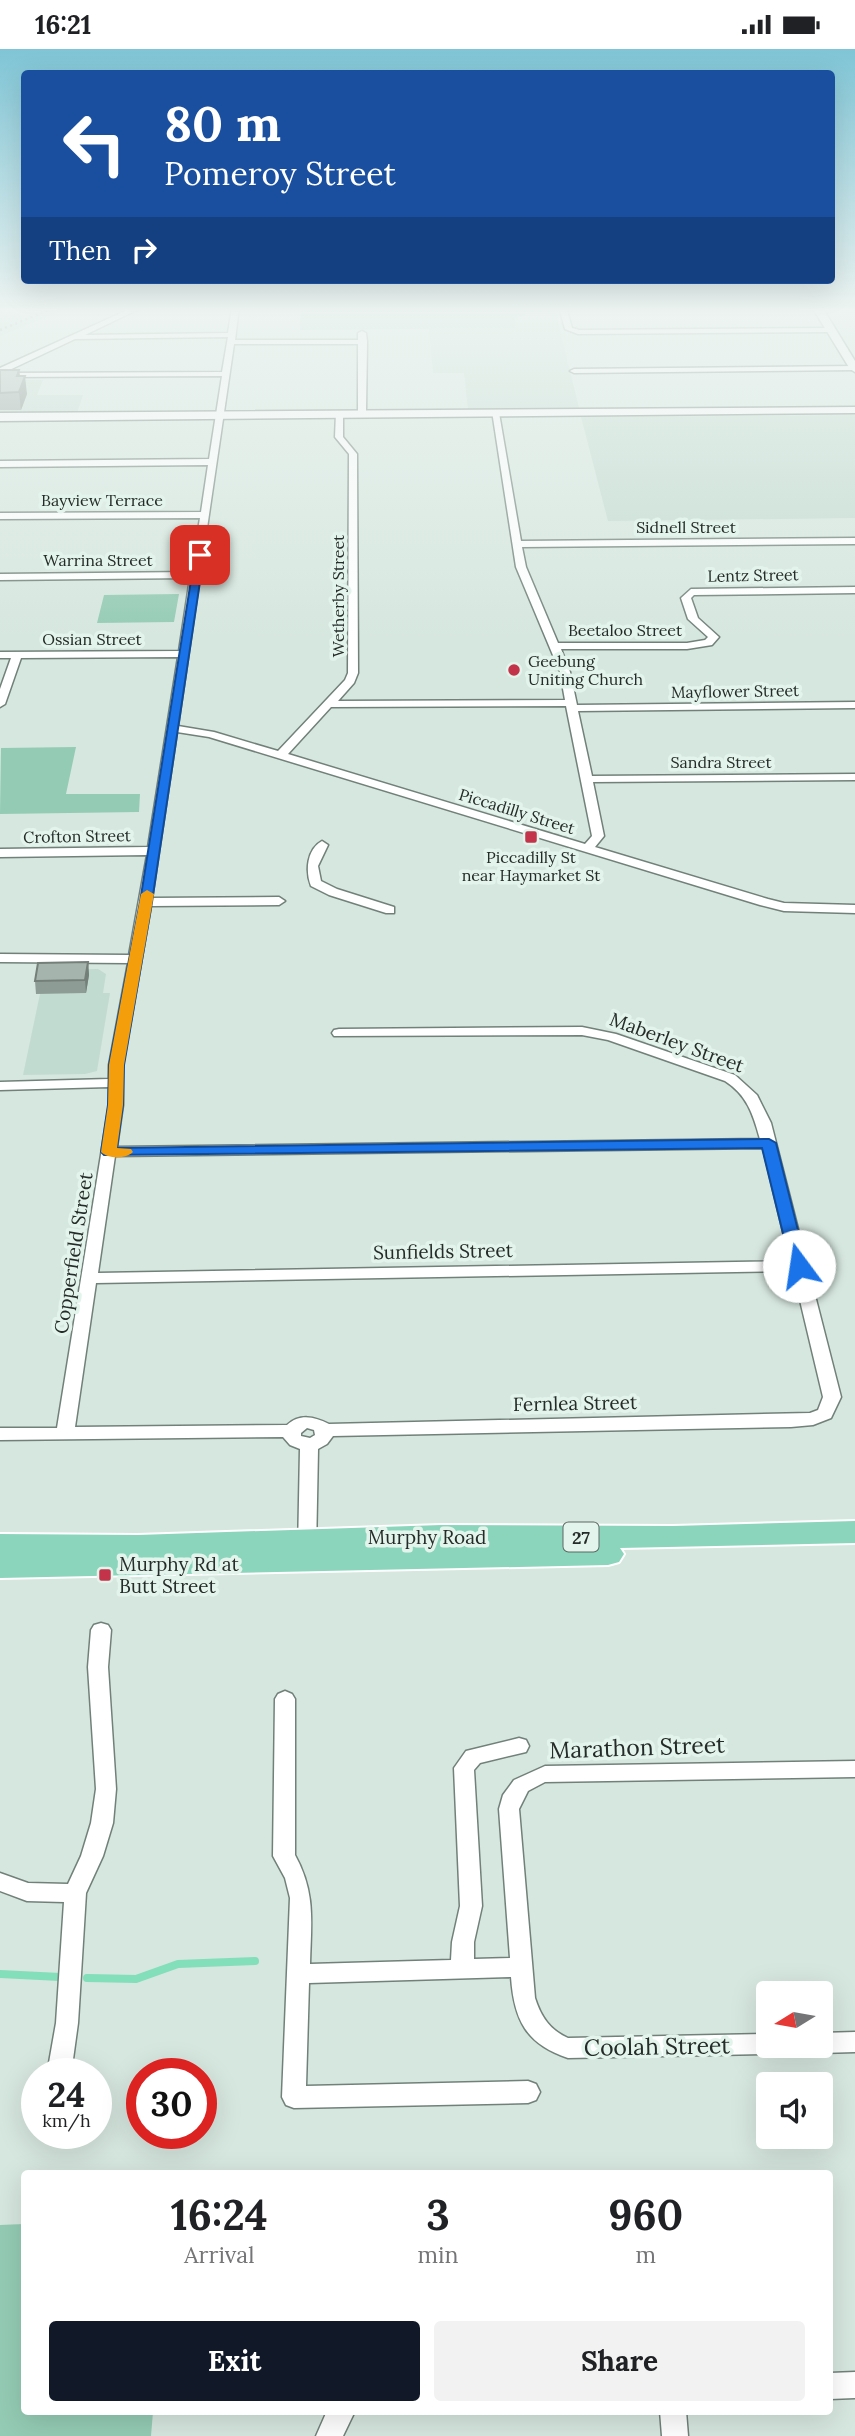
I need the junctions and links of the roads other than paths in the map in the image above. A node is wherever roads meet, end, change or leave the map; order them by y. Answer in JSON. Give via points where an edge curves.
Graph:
{"nodes":[{"id":1,"x":219,"y":418,"type":"edge"},
{"id":2,"x":339,"y":418,"type":"edge"},
{"id":3,"x":496,"y":418,"type":"edge"},
{"id":4,"x":212,"y":463,"type":"junction"},
{"id":5,"x":0,"y":464,"type":"edge"},
{"id":6,"x":205,"y":515,"type":"junction"},
{"id":7,"x":0,"y":516,"type":"edge"},
{"id":8,"x":855,"y":541,"type":"edge"},
{"id":9,"x":517,"y":544,"type":"junction"},
{"id":10,"x":197,"y":575,"type":"junction"},
{"id":11,"x":0,"y":577,"type":"edge"},
{"id":12,"x":855,"y":590,"type":"edge"},
{"id":13,"x":695,"y":645,"type":"joint"},
{"id":14,"x":555,"y":646,"type":"junction"},
{"id":15,"x":185,"y":654,"type":"junction"},
{"id":16,"x":0,"y":655,"type":"edge"},
{"id":17,"x":17,"y":655,"type":"junction"},
{"id":18,"x":0,"y":703,"type":"edge"},
{"id":19,"x":328,"y":704,"type":"junction"},
{"id":20,"x":855,"y":705,"type":"edge"},
{"id":21,"x":573,"y":706,"type":"junction"},
{"id":22,"x":172,"y":728,"type":"junction"},
{"id":23,"x":281,"y":755,"type":"junction"},
{"id":24,"x":855,"y":777,"type":"edge"},
{"id":25,"x":587,"y":779,"type":"junction"},
{"id":26,"x":322,"y":845,"type":"dead end"},
{"id":27,"x":587,"y":849,"type":"junction"},
{"id":28,"x":154,"y":851,"type":"junction"},
{"id":29,"x":0,"y":853,"type":"edge"},
{"id":30,"x":279,"y":901,"type":"dead end"},
{"id":31,"x":146,"y":902,"type":"junction"},
{"id":32,"x":855,"y":909,"type":"edge"},
{"id":33,"x":390,"y":911,"type":"dead end"},
{"id":34,"x":0,"y":958,"type":"edge"},
{"id":35,"x":135,"y":959,"type":"junction"},
{"id":36,"x":339,"y":1033,"type":"dead end"},
{"id":37,"x":116,"y":1083,"type":"junction"},
{"id":38,"x":0,"y":1086,"type":"edge"},
{"id":39,"x":769,"y":1143,"type":"junction"},
{"id":40,"x":109,"y":1152,"type":"junction"},
{"id":41,"x":799,"y":1266,"type":"junction"},
{"id":42,"x":88,"y":1278,"type":"junction"},
{"id":43,"x":825,"y":1413,"type":"joint"},
{"id":44,"x":324,"y":1430,"type":"junction"},
{"id":45,"x":292,"y":1431,"type":"junction"},
{"id":46,"x":65,"y":1433,"type":"junction"},
{"id":47,"x":0,"y":1434,"type":"edge"},
{"id":48,"x":309,"y":1445,"type":"junction"},
{"id":49,"x":855,"y":1532,"type":"edge"},
{"id":50,"x":0,"y":1545,"type":"edge"},
{"id":51,"x":307,"y":1549,"type":"junction"},
{"id":52,"x":855,"y":1549,"type":"edge"},
{"id":53,"x":0,"y":1567,"type":"edge"},
{"id":54,"x":101,"y":1630,"type":"dead end"},
{"id":55,"x":285,"y":1699,"type":"dead end"},
{"id":56,"x":519,"y":1746,"type":"dead end"},
{"id":57,"x":855,"y":1769,"type":"edge"},
{"id":58,"x":0,"y":1882,"type":"edge"},
{"id":59,"x":75,"y":1893,"type":"junction"},
{"id":60,"x":522,"y":1967,"type":"junction"},
{"id":61,"x":462,"y":1968,"type":"junction"},
{"id":62,"x":297,"y":1974,"type":"junction"},
{"id":63,"x":547,"y":2039,"type":"joint"},
{"id":64,"x":855,"y":2042,"type":"edge"},
{"id":65,"x":833,"y":2043,"type":"edge"},
{"id":66,"x":756,"y":2044,"type":"edge"},
{"id":67,"x":61,"y":2058,"type":"edge"},
{"id":68,"x":528,"y":2092,"type":"dead end"},
{"id":69,"x":855,"y":2385,"type":"edge"},
{"id":70,"x":833,"y":2386,"type":"edge"},
{"id":71,"x":673,"y":2415,"type":"edge"},
{"id":72,"x":675,"y":2436,"type":"edge"}],
"edges":[{"from":1,"to":4,"type":"street","name":"Copperfield Street"},
{"from":2,"to":19,"type":"street","name":"Wetherby Street","via":[[339,437],[353,454],[353,673]]},
{"from":3,"to":9,"type":"street"},
{"from":4,"to":5,"type":"street"},
{"from":4,"to":6,"type":"street","name":"Copperfield Street"},
{"from":6,"to":7,"type":"street","name":"Bayview Terrace"},
{"from":6,"to":10,"type":"street","name":"Copperfield Street"},
{"from":8,"to":9,"type":"street","name":"Sidnell Street"},
{"from":9,"to":14,"type":"street","via":[[524,576]]},
{"from":10,"to":11,"type":"street","name":"Warrina Street"},
{"from":10,"to":15,"type":"street","name":"Copperfield Street"},
{"from":12,"to":13,"type":"street","name":"Lentz Street","via":[[687,593],[691,616],[714,637]]},
{"from":13,"to":14,"type":"street","name":"Beetaloo Street"},
{"from":14,"to":21,"type":"street"},
{"from":15,"to":17,"type":"street","name":"Ossian Street"},
{"from":15,"to":22,"type":"street","name":"Copperfield Street"},
{"from":16,"to":17,"type":"street","name":"Ossian Street"},
{"from":17,"to":18,"type":"street"},
{"from":19,"to":21,"type":"street","name":"Mayflower Street"},
{"from":19,"to":23,"type":"street","name":"Wetherby Street"},
{"from":20,"to":21,"type":"street","name":"Mayflower Street"},
{"from":21,"to":25,"type":"street"},
{"from":22,"to":23,"type":"street","name":"Piccadilly Street"},
{"from":22,"to":28,"type":"street","name":"Copperfield Street"},
{"from":23,"to":27,"type":"street","name":"Piccadilly Street"},
{"from":24,"to":25,"type":"street","name":"Sandra Street"},
{"from":25,"to":27,"type":"street","via":[[598,836]]},
{"from":26,"to":33,"type":"street","via":[[312,866],[316,883]]},
{"from":27,"to":32,"type":"street","name":"Piccadilly Street","via":[[775,905]]},
{"from":28,"to":29,"type":"street","name":"Crofton Street"},
{"from":28,"to":31,"type":"street","name":"Copperfield Street"},
{"from":30,"to":31,"type":"street"},
{"from":31,"to":35,"type":"street","name":"Copperfield Street"},
{"from":34,"to":35,"type":"street"},
{"from":35,"to":37,"type":"street","name":"Copperfield Street"},
{"from":36,"to":39,"type":"street","name":"Maberley Street","via":[[596,1033],[739,1082],[753,1095]]},
{"from":37,"to":38,"type":"street"},
{"from":37,"to":40,"type":"street","name":"Copperfield Street"},
{"from":39,"to":40,"type":"street"},
{"from":39,"to":41,"type":"street","name":"Maberley Street"},
{"from":40,"to":42,"type":"street","name":"Copperfield Street"},
{"from":41,"to":42,"type":"street","name":"Sunfields Street"},
{"from":41,"to":43,"type":"street","name":"Maberley Street","via":[[832,1397]]},
{"from":42,"to":46,"type":"street","name":"Copperfield Street"},
{"from":43,"to":44,"type":"street","name":"Fernlea Street","via":[[791,1421]]},
{"from":44,"to":45,"type":"street","via":[[308,1422]]},
{"from":44,"to":48,"type":"street","via":[[322,1440]]},
{"from":45,"to":46,"type":"street"},
{"from":45,"to":48,"type":"street","via":[[295,1441]]},
{"from":46,"to":47,"type":"street"},
{"from":48,"to":51,"type":"street"},
{"from":49,"to":51,"type":"main road","name":"Murphy Road","number":"27","via":[[441,1536]]},
{"from":50,"to":51,"type":"main road","name":"Murphy Road","number":"27"},
{"from":51,"to":52,"type":"main road","name":"Murphy Road","number":"27"},
{"from":51,"to":53,"type":"main road","name":"Murphy Road","number":"27"},
{"from":54,"to":59,"type":"street","via":[[98,1667],[106,1789],[102,1823]]},
{"from":55,"to":62,"type":"street","via":[[284,1856],[302,1898]]},
{"from":56,"to":61,"type":"street","via":[[473,1757],[464,1768],[471,1906]]},
{"from":57,"to":60,"type":"street","name":"Marathon Street","via":[[560,1773],[524,1782],[509,1809]]},
{"from":58,"to":59,"type":"street","via":[[27,1892]]},
{"from":59,"to":67,"type":"street"},
{"from":60,"to":61,"type":"street"},
{"from":60,"to":63,"type":"street","name":"Marathon Street","via":[[527,2012]]},
{"from":61,"to":62,"type":"street"},
{"from":62,"to":68,"type":"street","via":[[293,2097]]},
{"from":63,"to":66,"type":"street","name":"Coolah Street","via":[[582,2048]]},
{"from":64,"to":65,"type":"street"},
{"from":69,"to":70,"type":"street"},
{"from":71,"to":72,"type":"street"}]}
